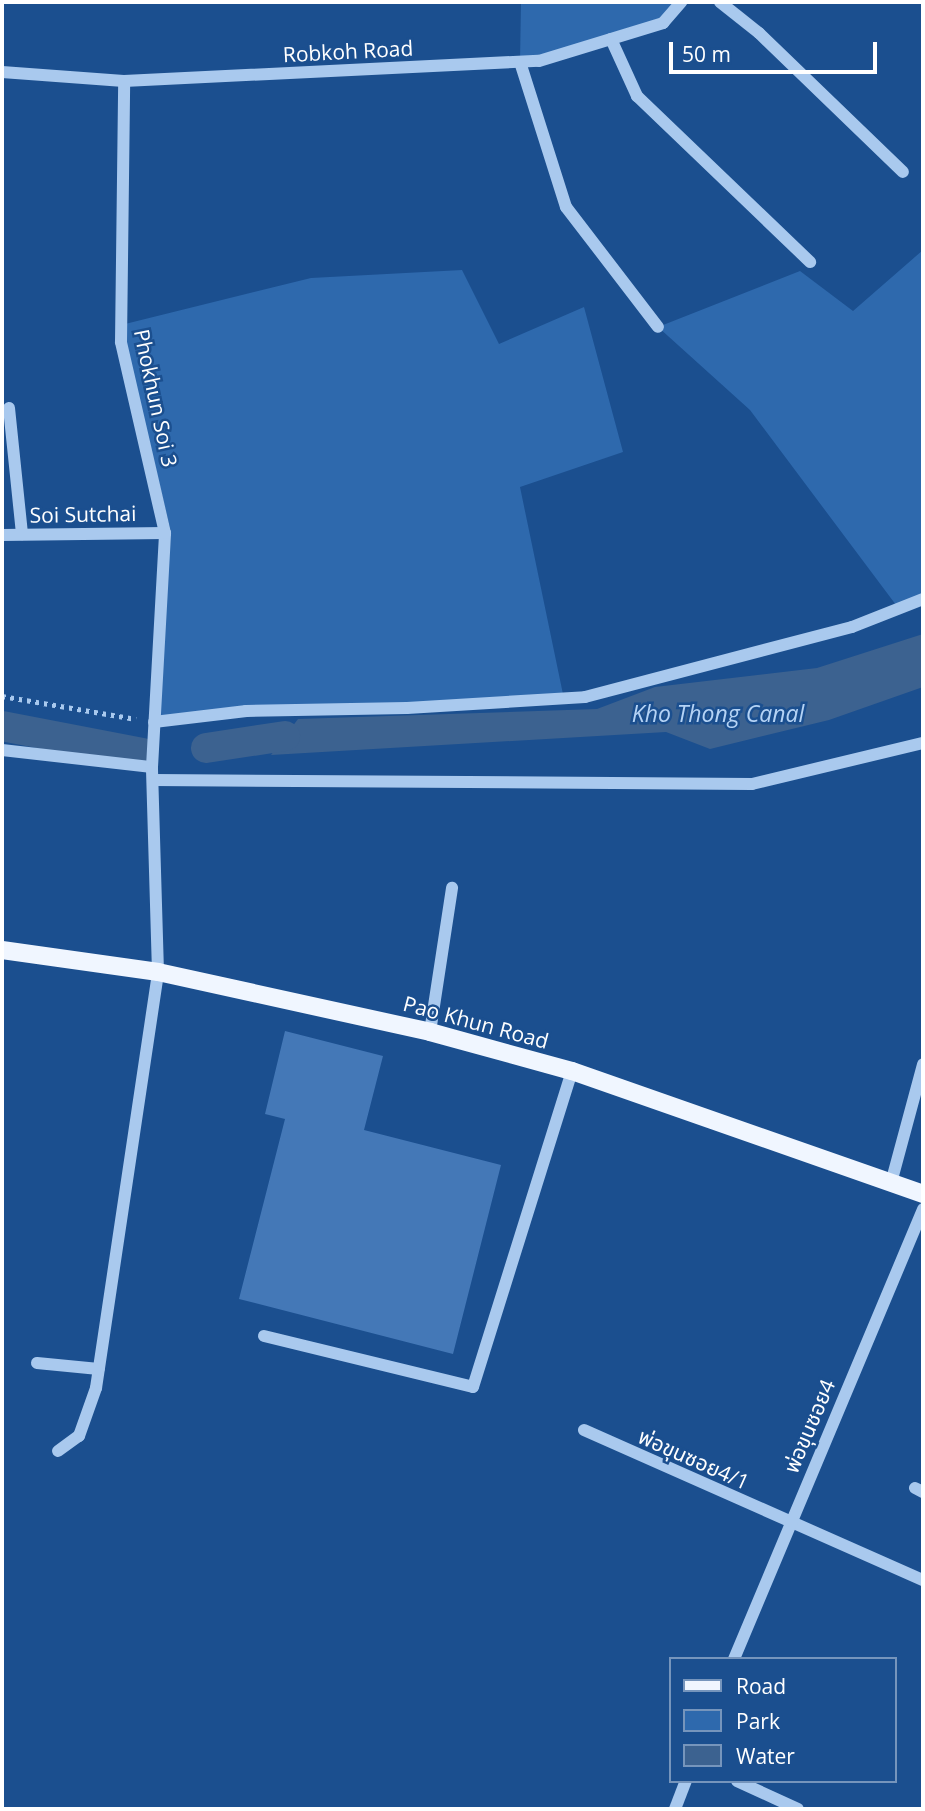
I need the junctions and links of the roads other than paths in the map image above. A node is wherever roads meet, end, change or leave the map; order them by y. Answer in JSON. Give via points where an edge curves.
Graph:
{"nodes":[{"id":1,"x":681,"y":2,"type":"edge"},
{"id":2,"x":720,"y":2,"type":"edge"},
{"id":3,"x":611,"y":39,"type":"junction"},
{"id":4,"x":520,"y":62,"type":"junction"},
{"id":5,"x":2,"y":72,"type":"edge"},
{"id":6,"x":124,"y":80,"type":"junction"},
{"id":7,"x":903,"y":172,"type":"dead end"},
{"id":8,"x":810,"y":262,"type":"dead end"},
{"id":9,"x":658,"y":327,"type":"dead end"},
{"id":10,"x":9,"y":408,"type":"dead end"},
{"id":11,"x":166,"y":533,"type":"junction"},
{"id":12,"x":22,"y":534,"type":"junction"},
{"id":13,"x":2,"y":535,"type":"edge"},
{"id":14,"x":923,"y":598,"type":"edge"},
{"id":15,"x":154,"y":722,"type":"junction"},
{"id":16,"x":923,"y":743,"type":"edge"},
{"id":17,"x":2,"y":750,"type":"edge"},
{"id":18,"x":152,"y":774,"type":"junction"},
{"id":19,"x":452,"y":888,"type":"dead end"},
{"id":20,"x":2,"y":950,"type":"edge"},
{"id":21,"x":158,"y":972,"type":"junction"},
{"id":22,"x":430,"y":1032,"type":"junction"},
{"id":23,"x":923,"y":1064,"type":"edge"},
{"id":24,"x":572,"y":1072,"type":"junction"},
{"id":25,"x":891,"y":1183,"type":"junction"},
{"id":26,"x":923,"y":1194,"type":"edge"},
{"id":27,"x":923,"y":1209,"type":"edge"},
{"id":28,"x":264,"y":1336,"type":"dead end"},
{"id":29,"x":37,"y":1363,"type":"dead end"},
{"id":30,"x":99,"y":1369,"type":"junction"},
{"id":31,"x":584,"y":1430,"type":"dead end"},
{"id":32,"x":58,"y":1451,"type":"dead end"},
{"id":33,"x":789,"y":1523,"type":"junction"},
{"id":34,"x":923,"y":1580,"type":"edge"},
{"id":35,"x":735,"y":1657,"type":"edge"},
{"id":36,"x":685,"y":1783,"type":"edge"},
{"id":37,"x":741,"y":1783,"type":"edge"},
{"id":38,"x":675,"y":1809,"type":"edge"},
{"id":39,"x":798,"y":1809,"type":"edge"}],
"edges":[{"from":1,"to":3,"type":"street","name":"Robkoh Road","via":[[663,23]]},
{"from":2,"to":7,"type":"street","via":[[760,33]]},
{"from":3,"to":4,"type":"street","name":"Robkoh Road","via":[[539,61]]},
{"from":3,"to":8,"type":"street","via":[[637,96]]},
{"from":4,"to":6,"type":"street","name":"Robkoh Road"},
{"from":4,"to":9,"type":"street","via":[[566,207]]},
{"from":5,"to":6,"type":"street","name":"Robkoh Road"},
{"from":6,"to":11,"type":"street","name":"Phokhun Soi 3","via":[[121,342]]},
{"from":10,"to":12,"type":"street"},
{"from":11,"to":12,"type":"street","name":"Soi Sutchai"},
{"from":11,"to":15,"type":"street","name":"Phokhun Soi 3"},
{"from":12,"to":13,"type":"street","name":"Soi Sutchai"},
{"from":14,"to":15,"type":"street","via":[[852,627],[585,697],[407,708],[246,711]]},
{"from":15,"to":18,"type":"street","name":"Phokhun Soi 3"},
{"from":16,"to":18,"type":"street","via":[[752,784]]},
{"from":17,"to":18,"type":"street"},
{"from":18,"to":21,"type":"street"},
{"from":19,"to":22,"type":"street"},
{"from":20,"to":21,"type":"main road","name":"Pao Khun Road"},
{"from":21,"to":22,"type":"main road","name":"Pao Khun Road"},
{"from":21,"to":30,"type":"street"},
{"from":22,"to":24,"type":"main road","name":"Pao Khun Road"},
{"from":23,"to":25,"type":"street"},
{"from":24,"to":25,"type":"main road","name":"Pao Khun Road"},
{"from":24,"to":28,"type":"street","via":[[473,1387]]},
{"from":25,"to":26,"type":"main road","name":"Pao Khun Road"},
{"from":27,"to":33,"type":"street","name":"พ่อขุนซอย4"},
{"from":29,"to":30,"type":"street"},
{"from":30,"to":32,"type":"street","via":[[79,1436]]},
{"from":31,"to":33,"type":"street","name":"พ่อขุนซอย4/1"},
{"from":33,"to":34,"type":"street","name":"พ่อขุนซอย4/1"},
{"from":33,"to":35,"type":"street","name":"พ่อขุนซอย4"},
{"from":36,"to":38,"type":"street"},
{"from":37,"to":39,"type":"street"}]}
